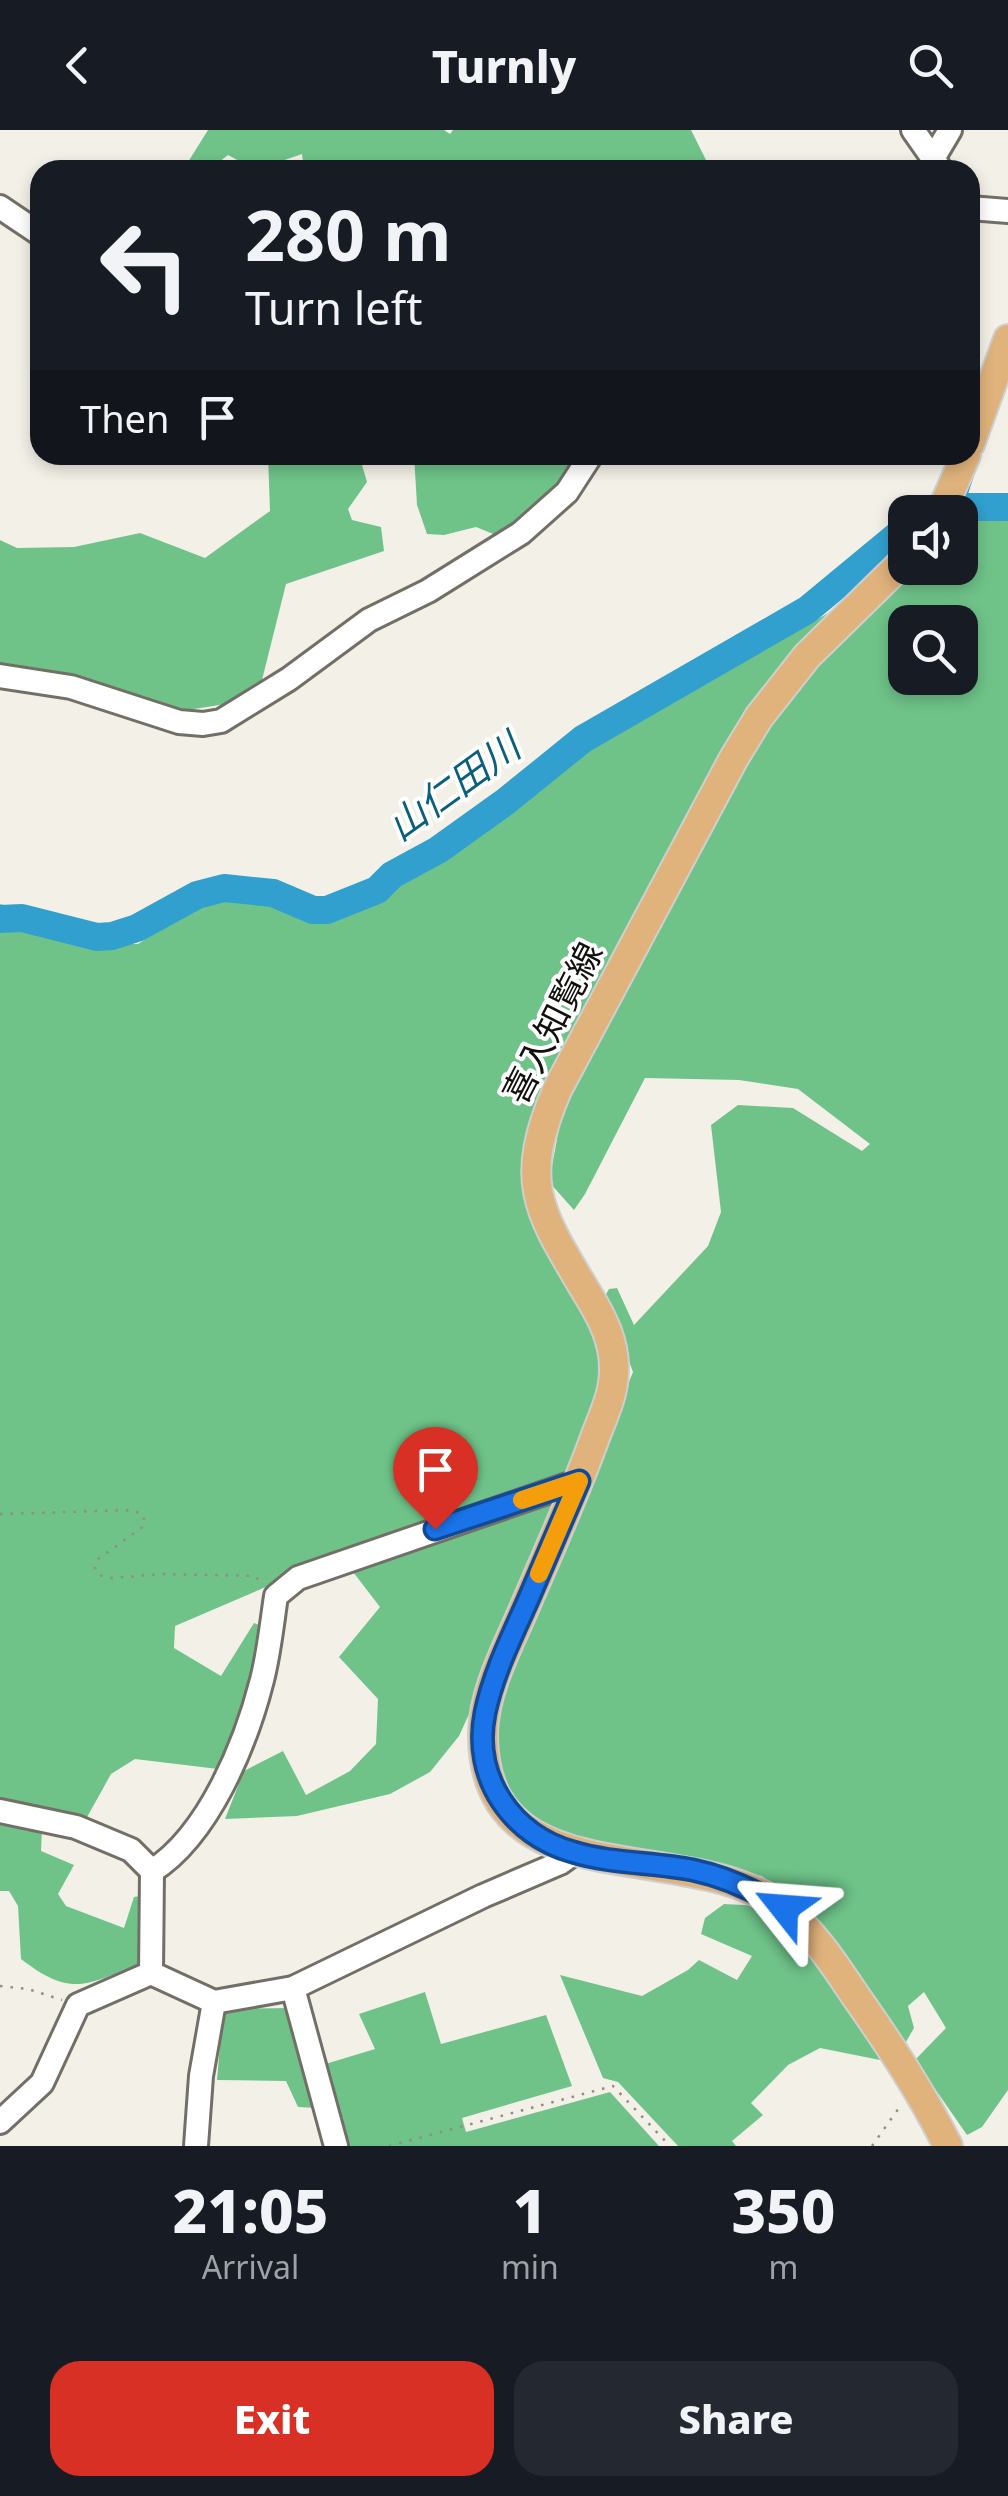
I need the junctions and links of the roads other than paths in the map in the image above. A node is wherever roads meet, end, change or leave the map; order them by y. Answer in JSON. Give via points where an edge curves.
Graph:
{"nodes":[{"id":1,"x":913,"y":130,"type":"edge"},
{"id":2,"x":950,"y":130,"type":"edge"},
{"id":3,"x":935,"y":160,"type":"edge"},
{"id":4,"x":939,"y":160,"type":"edge"},
{"id":5,"x":0,"y":207,"type":"edge"},
{"id":6,"x":980,"y":209,"type":"edge"},
{"id":7,"x":1008,"y":211,"type":"edge"},
{"id":8,"x":30,"y":227,"type":"edge"},
{"id":9,"x":1008,"y":340,"type":"edge"},
{"id":10,"x":980,"y":417,"type":"edge"},
{"id":11,"x":585,"y":465,"type":"edge"},
{"id":12,"x":962,"y":465,"type":"edge"},
{"id":13,"x":948,"y":495,"type":"edge"},
{"id":14,"x":888,"y":576,"type":"edge"},
{"id":15,"x":0,"y":676,"type":"edge"},
{"id":16,"x":579,"y":1481,"type":"junction"},
{"id":17,"x":0,"y":1811,"type":"edge"},
{"id":18,"x":574,"y":1853,"type":"junction"},
{"id":19,"x":152,"y":1871,"type":"junction"},
{"id":20,"x":151,"y":1973,"type":"junction"},
{"id":21,"x":294,"y":1988,"type":"junction"},
{"id":22,"x":214,"y":2002,"type":"junction"},
{"id":23,"x":0,"y":2122,"type":"edge"},
{"id":24,"x":196,"y":2146,"type":"edge"},
{"id":25,"x":336,"y":2146,"type":"edge"},
{"id":26,"x":948,"y":2146,"type":"edge"}],
"edges":[{"from":1,"to":3,"type":"street"},
{"from":2,"to":4,"type":"street"},
{"from":5,"to":8,"type":"street"},
{"from":6,"to":7,"type":"street"},
{"from":9,"to":10,"type":"main road"},
{"from":11,"to":15,"type":"street","via":[[567,492],[521,534],[369,620],[221,720],[179,722],[72,687]]},
{"from":12,"to":13,"type":"main road"},
{"from":14,"to":16,"type":"main road","name":"喜入知覧線","via":[[806,656],[760,717],[542,1124],[534,1174],[539,1202],[606,1327],[614,1371]]},
{"from":16,"to":18,"type":"main road","name":"喜入知覧線","via":[[499,1668],[484,1732],[486,1768],[501,1803],[542,1840]]},
{"from":16,"to":19,"type":"street","via":[[298,1578],[276,1596],[262,1680],[232,1767],[206,1815]]},
{"from":17,"to":19,"type":"street","via":[[76,1826],[131,1850]]},
{"from":18,"to":21,"type":"street"},
{"from":18,"to":26,"type":"main road","name":"喜入知覧線","via":[[694,1870],[784,1908],[825,1951],[916,2083]]},
{"from":19,"to":20,"type":"street"},
{"from":20,"to":22,"type":"street"},
{"from":20,"to":23,"type":"street","via":[[78,2005],[42,2083]]},
{"from":21,"to":22,"type":"street"},
{"from":21,"to":25,"type":"street"},
{"from":22,"to":24,"type":"street"}]}
